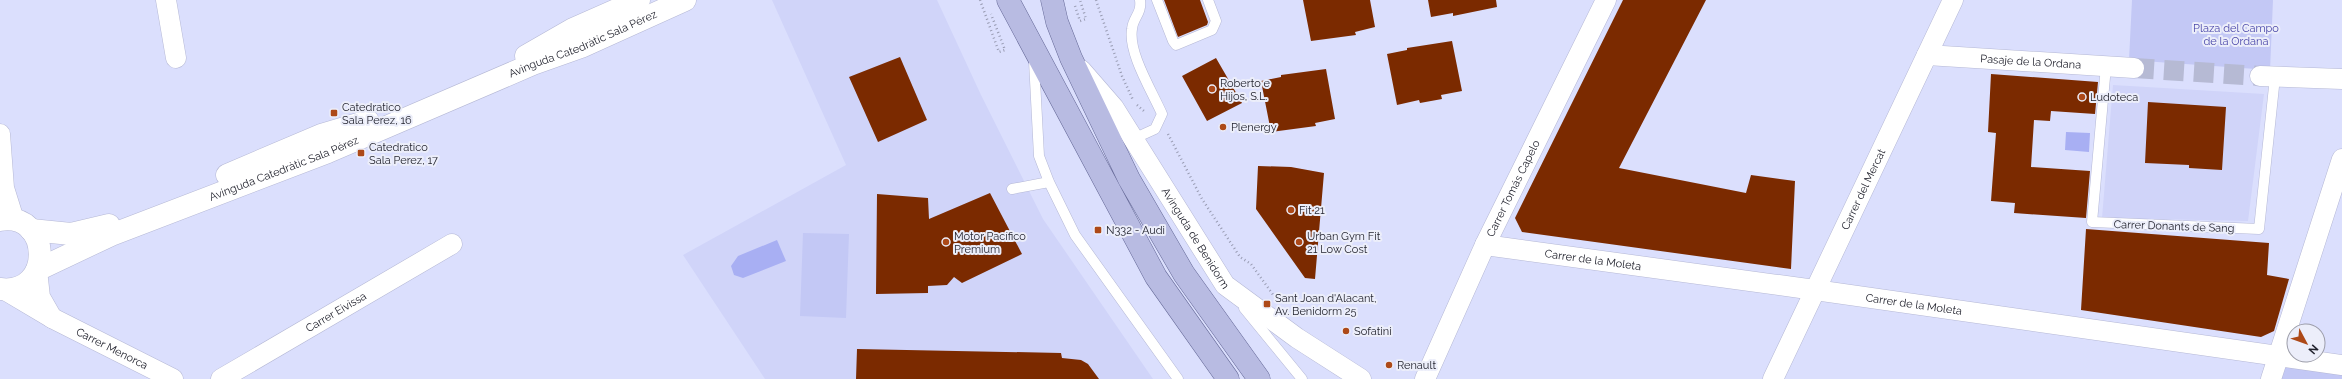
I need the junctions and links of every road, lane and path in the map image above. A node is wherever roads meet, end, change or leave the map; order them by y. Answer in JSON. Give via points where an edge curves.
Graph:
{"nodes":[{"id":1,"x":166,"y":0,"type":"edge"},
{"id":2,"x":639,"y":0,"type":"edge"},
{"id":3,"x":685,"y":0,"type":"edge"},
{"id":4,"x":980,"y":0,"type":"edge"},
{"id":5,"x":1052,"y":0,"type":"edge"},
{"id":6,"x":1073,"y":0,"type":"edge"},
{"id":7,"x":1080,"y":0,"type":"edge"},
{"id":8,"x":1096,"y":0,"type":"edge"},
{"id":9,"x":1140,"y":0,"type":"edge"},
{"id":10,"x":1157,"y":0,"type":"edge"},
{"id":11,"x":1208,"y":0,"type":"edge"},
{"id":12,"x":1606,"y":0,"type":"edge"},
{"id":13,"x":1953,"y":0,"type":"edge"},
{"id":14,"x":998,"y":3,"type":"edge"},
{"id":15,"x":1034,"y":51,"type":"junction"},
{"id":16,"x":1927,"y":55,"type":"junction"},
{"id":17,"x":176,"y":58,"type":"dead end"},
{"id":18,"x":1070,"y":58,"type":"junction"},
{"id":19,"x":2106,"y":66,"type":"junction"},
{"id":20,"x":2134,"y":68,"type":"tunnel mouth"},
{"id":21,"x":2268,"y":76,"type":"joint"},
{"id":22,"x":2342,"y":79,"type":"edge"},
{"id":23,"x":1159,"y":121,"type":"junction"},
{"id":24,"x":0,"y":134,"type":"edge"},
{"id":25,"x":1133,"y":139,"type":"junction"},
{"id":26,"x":2342,"y":158,"type":"edge"},
{"id":27,"x":1049,"y":182,"type":"junction"},
{"id":28,"x":1012,"y":189,"type":"dead end"},
{"id":29,"x":15,"y":223,"type":"edge"},
{"id":30,"x":452,"y":244,"type":"dead end"},
{"id":31,"x":1485,"y":245,"type":"junction"},
{"id":32,"x":37,"y":270,"type":"junction"},
{"id":33,"x":1225,"y":285,"type":"junction"},
{"id":34,"x":2,"y":290,"type":"edge"},
{"id":35,"x":1815,"y":290,"type":"junction"},
{"id":36,"x":1276,"y":299,"type":"dead end"},
{"id":37,"x":52,"y":318,"type":"junction"},
{"id":38,"x":2278,"y":355,"type":"junction"},
{"id":39,"x":2342,"y":365,"type":"edge"},
{"id":40,"x":173,"y":379,"type":"edge"},
{"id":41,"x":221,"y":379,"type":"edge"},
{"id":42,"x":1178,"y":379,"type":"edge"},
{"id":43,"x":1228,"y":379,"type":"edge"},
{"id":44,"x":1259,"y":379,"type":"edge"},
{"id":45,"x":1302,"y":379,"type":"edge"},
{"id":46,"x":1361,"y":379,"type":"edge"},
{"id":47,"x":1425,"y":379,"type":"edge"},
{"id":48,"x":1773,"y":379,"type":"edge"},
{"id":49,"x":2271,"y":379,"type":"edge"}],
"edges":[{"from":1,"to":17,"type":"street"},
{"from":2,"to":29,"type":"street","name":"Avinguda Catedràtic Sala Pérez","via":[[573,29],[529,54],[370,120],[321,135],[104,228],[71,234]]},
{"from":3,"to":32,"type":"street","name":"Avinguda Catedràtic Sala Pérez","via":[[581,47],[533,64],[328,152],[111,235]]},
{"from":4,"to":14,"type":"path","via":[[999,52],[1005,50]]},
{"from":5,"to":18,"type":"main road"},
{"from":6,"to":7,"type":"path","via":[[1080,21],[1086,19]]},
{"from":8,"to":23,"type":"path","via":[[1132,99],[1138,107]]},
{"from":9,"to":23,"type":"lane","via":[[1141,9],[1132,28],[1132,46],[1162,114]]},
{"from":10,"to":11,"type":"lane","via":[[1172,41],[1176,45],[1212,30],[1216,21]]},
{"from":12,"to":31,"type":"street","name":"Carrer Tomás Capelo"},
{"from":13,"to":16,"type":"street","name":"Carrer del Mercat"},
{"from":14,"to":15,"type":"main road"},
{"from":15,"to":27,"type":"lane","via":[[1039,156]]},
{"from":15,"to":43,"type":"main road","via":[[1156,277]]},
{"from":16,"to":19,"type":"street","name":"Pasaje de la Ordana"},
{"from":16,"to":35,"type":"street","name":"Carrer del Mercat"},
{"from":18,"to":25,"type":"street","name":"Avinguda de Benidorm","via":[[1114,108]]},
{"from":18,"to":44,"type":"main road","via":[[1129,179],[1176,260]]},
{"from":19,"to":20,"type":"street","name":"Pasaje de la Ordana"},
{"from":19,"to":21,"type":"lane","name":"Carrer Donants de Sang","via":[[2092,222],[2259,229]]},
{"from":21,"to":22,"type":"street"},
{"from":23,"to":25,"type":"lane","via":[[1156,129]]},
{"from":23,"to":36,"type":"path","via":[[1202,199],[1240,257],[1252,264]]},
{"from":24,"to":29,"type":"street","via":[[4,188]]},
{"from":25,"to":33,"type":"street","name":"Avinguda de Benidorm"},
{"from":26,"to":38,"type":"street"},
{"from":27,"to":28,"type":"lane"},
{"from":27,"to":42,"type":"lane","via":[[1075,235]]},
{"from":29,"to":32,"type":"street","via":[[40,249]]},
{"from":30,"to":41,"type":"street","name":"Carrer Eivissa"},
{"from":31,"to":35,"type":"street","name":"Carrer de la Moleta"},
{"from":31,"to":47,"type":"street","name":"Carrer Tomás Capelo"},
{"from":32,"to":34,"type":"street","via":[[29,281],[18,288]]},
{"from":32,"to":37,"type":"street","via":[[40,297]]},
{"from":33,"to":45,"type":"lane"},
{"from":33,"to":46,"type":"street","name":"Avinguda de Benidorm","via":[[1297,338]]},
{"from":34,"to":37,"type":"street","name":"Carrer Menorca"},
{"from":35,"to":38,"type":"street","name":"Carrer de la Moleta"},
{"from":35,"to":48,"type":"street","name":"Carrer del Mercat"},
{"from":37,"to":40,"type":"street","name":"Carrer Menorca"},
{"from":38,"to":39,"type":"street","name":"Carrer de la Moleta"},
{"from":38,"to":49,"type":"street"}]}
